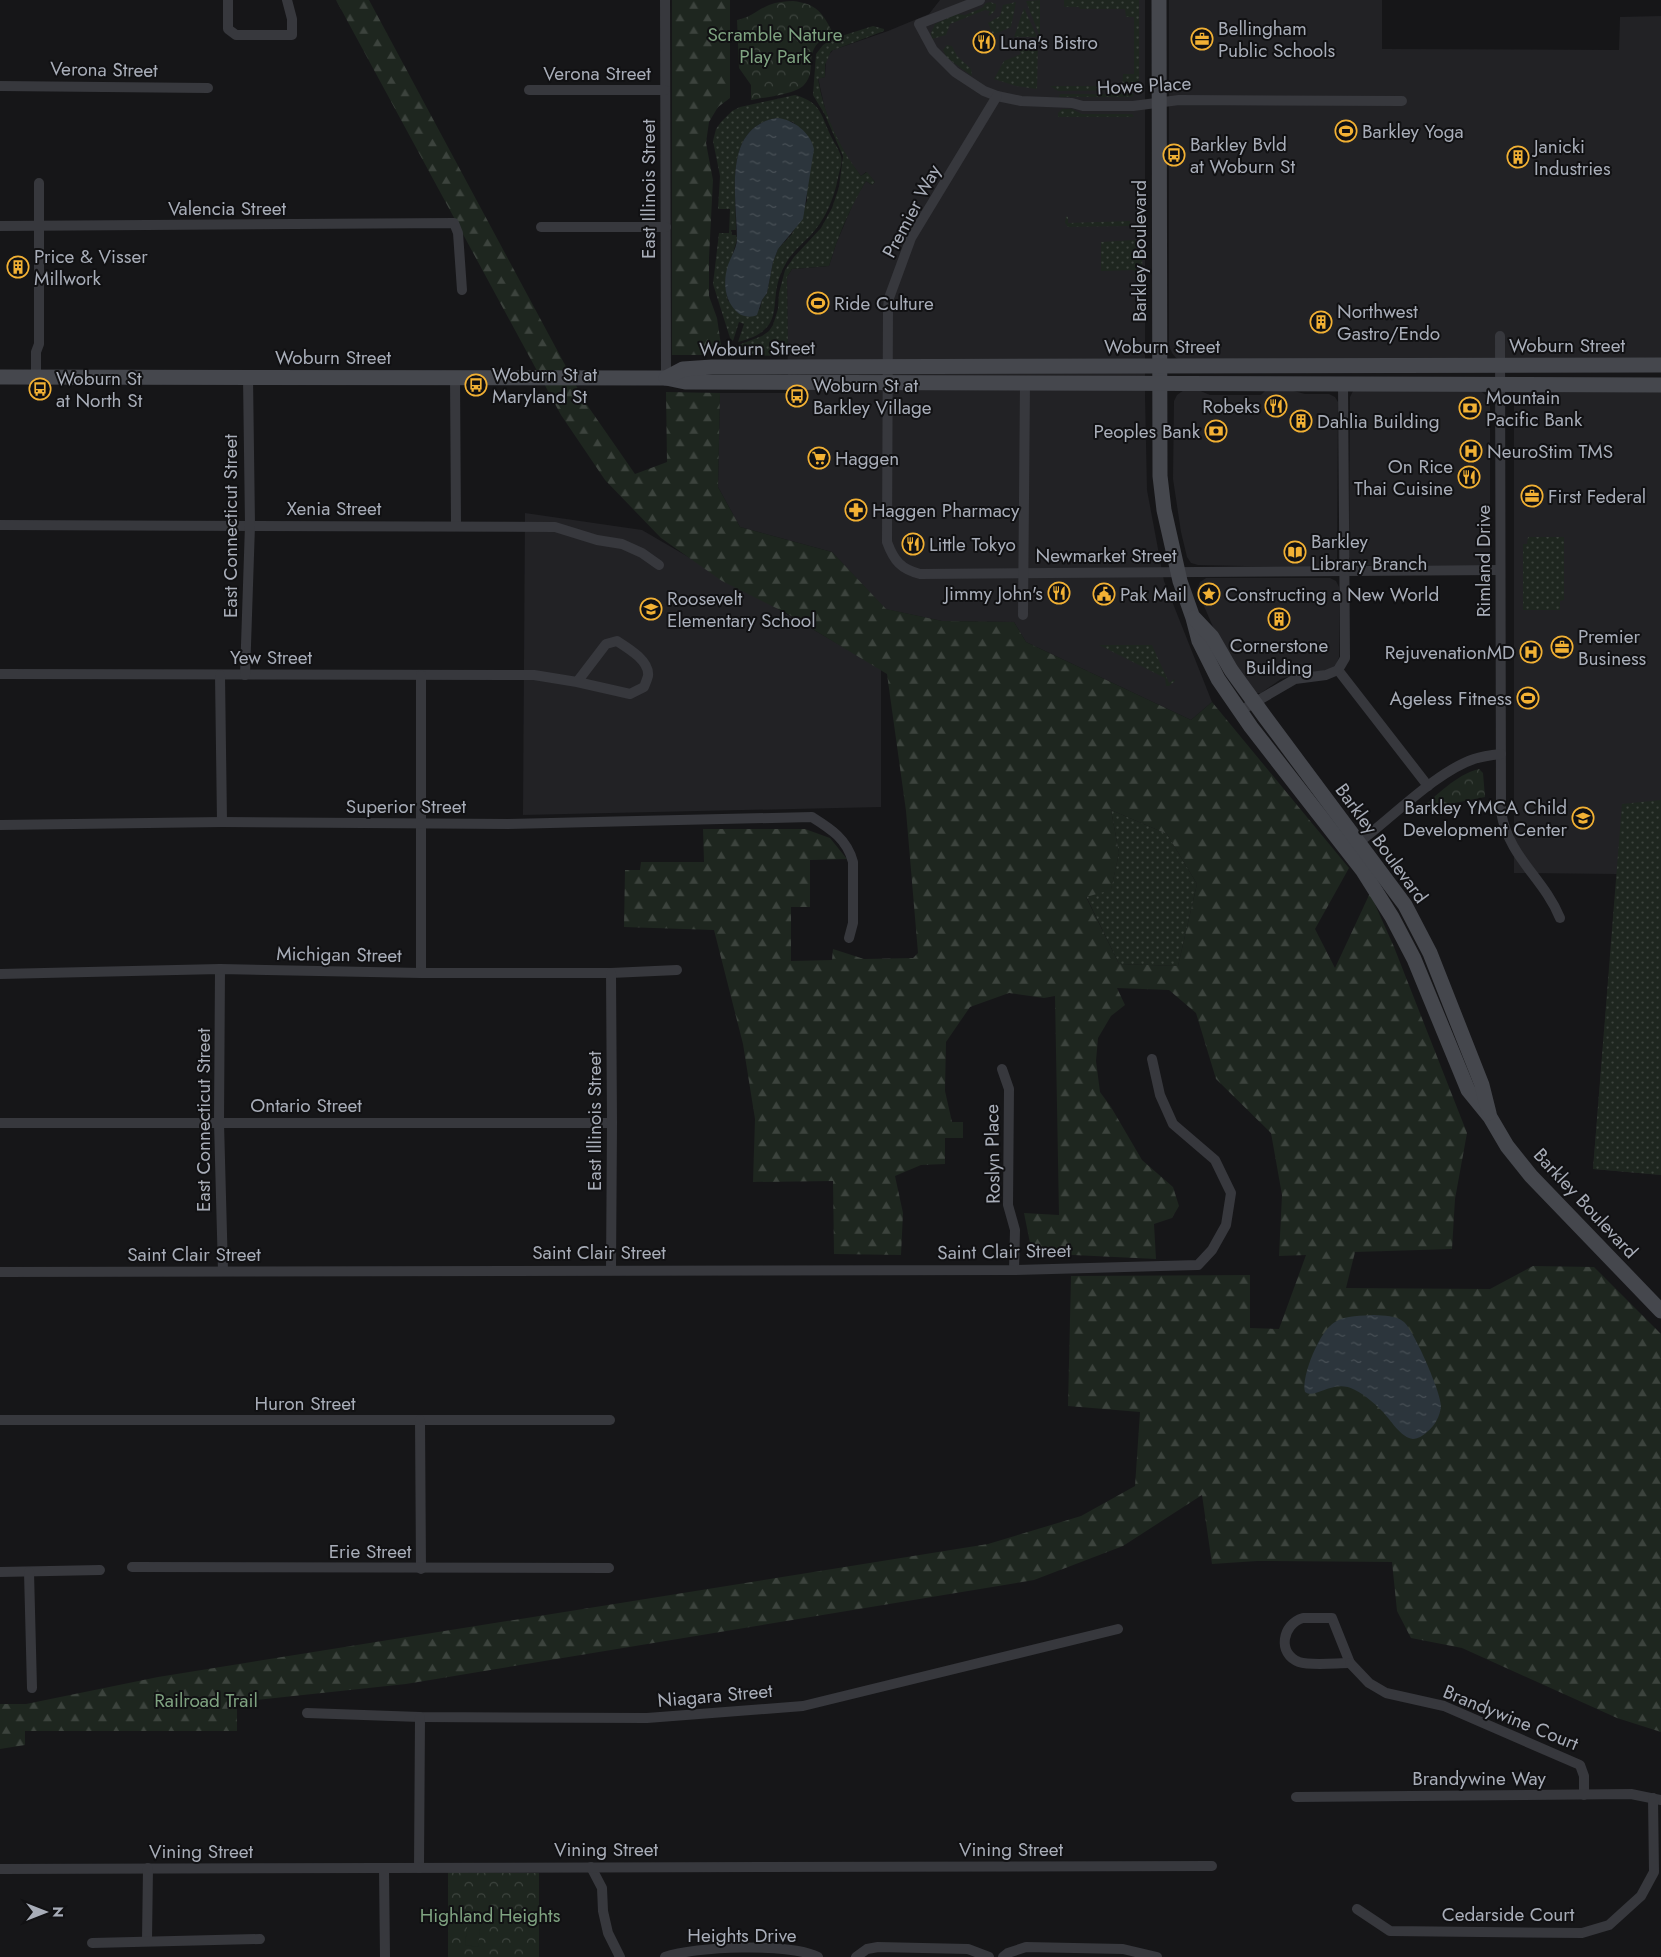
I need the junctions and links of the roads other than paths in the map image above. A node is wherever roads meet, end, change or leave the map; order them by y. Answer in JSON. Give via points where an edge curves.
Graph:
{"nodes":[{"id":1,"x":228,"y":0,"type":"edge"},
{"id":2,"x":287,"y":0,"type":"edge"},
{"id":3,"x":665,"y":0,"type":"edge"},
{"id":4,"x":980,"y":0,"type":"edge"},
{"id":5,"x":1159,"y":0,"type":"edge"},
{"id":6,"x":0,"y":86,"type":"edge"},
{"id":7,"x":208,"y":88,"type":"dead end"},
{"id":8,"x":529,"y":90,"type":"dead end"},
{"id":9,"x":665,"y":90,"type":"junction"},
{"id":10,"x":997,"y":96,"type":"junction"},
{"id":11,"x":1402,"y":101,"type":"dead end"},
{"id":12,"x":1159,"y":103,"type":"junction"},
{"id":13,"x":39,"y":184,"type":"dead end"},
{"id":14,"x":0,"y":226,"type":"edge"},
{"id":15,"x":39,"y":226,"type":"junction"},
{"id":16,"x":541,"y":227,"type":"dead end"},
{"id":17,"x":666,"y":227,"type":"junction"},
{"id":18,"x":462,"y":290,"type":"dead end"},
{"id":19,"x":1500,"y":336,"type":"dead end"},
{"id":20,"x":1500,"y":365,"type":"junction"},
{"id":21,"x":1661,"y":365,"type":"edge"},
{"id":22,"x":887,"y":366,"type":"junction"},
{"id":23,"x":1159,"y":366,"type":"junction"},
{"id":24,"x":0,"y":376,"type":"edge"},
{"id":25,"x":36,"y":377,"type":"junction"},
{"id":26,"x":248,"y":377,"type":"junction"},
{"id":27,"x":456,"y":378,"type":"junction"},
{"id":28,"x":666,"y":378,"type":"junction"},
{"id":29,"x":887,"y":383,"type":"junction"},
{"id":30,"x":1024,"y":383,"type":"junction"},
{"id":31,"x":1159,"y":383,"type":"junction"},
{"id":32,"x":1343,"y":384,"type":"junction"},
{"id":33,"x":1500,"y":384,"type":"junction"},
{"id":34,"x":1661,"y":384,"type":"edge"},
{"id":35,"x":0,"y":525,"type":"edge"},
{"id":36,"x":250,"y":525,"type":"junction"},
{"id":37,"x":456,"y":526,"type":"junction"},
{"id":38,"x":659,"y":564,"type":"dead end"},
{"id":39,"x":1500,"y":570,"type":"junction"},
{"id":40,"x":1344,"y":571,"type":"junction"},
{"id":41,"x":1177,"y":572,"type":"junction"},
{"id":42,"x":1023,"y":574,"type":"junction"},
{"id":43,"x":1023,"y":615,"type":"dead end"},
{"id":44,"x":1193,"y":618,"type":"junction"},
{"id":45,"x":1338,"y":670,"type":"junction"},
{"id":46,"x":0,"y":674,"type":"edge"},
{"id":47,"x":220,"y":674,"type":"junction"},
{"id":48,"x":245,"y":674,"type":"junction"},
{"id":49,"x":421,"y":674,"type":"junction"},
{"id":50,"x":577,"y":682,"type":"junction"},
{"id":51,"x":1254,"y":702,"type":"junction"},
{"id":52,"x":1240,"y":711,"type":"junction"},
{"id":53,"x":1501,"y":754,"type":"junction"},
{"id":54,"x":1428,"y":786,"type":"junction"},
{"id":55,"x":222,"y":822,"type":"junction"},
{"id":56,"x":0,"y":824,"type":"edge"},
{"id":57,"x":421,"y":824,"type":"junction"},
{"id":58,"x":1354,"y":847,"type":"junction"},
{"id":59,"x":1560,"y":918,"type":"dead end"},
{"id":60,"x":849,"y":938,"type":"dead end"},
{"id":61,"x":220,"y":969,"type":"junction"},
{"id":62,"x":677,"y":970,"type":"dead end"},
{"id":63,"x":421,"y":973,"type":"junction"},
{"id":64,"x":611,"y":973,"type":"junction"},
{"id":65,"x":0,"y":974,"type":"edge"},
{"id":66,"x":1152,"y":1060,"type":"dead end"},
{"id":67,"x":1002,"y":1069,"type":"dead end"},
{"id":68,"x":0,"y":1122,"type":"edge"},
{"id":69,"x":219,"y":1123,"type":"junction"},
{"id":70,"x":612,"y":1123,"type":"junction"},
{"id":71,"x":610,"y":1270,"type":"junction"},
{"id":72,"x":1014,"y":1270,"type":"junction"},
{"id":73,"x":222,"y":1271,"type":"junction"},
{"id":74,"x":0,"y":1272,"type":"edge"},
{"id":75,"x":1661,"y":1311,"type":"edge"},
{"id":76,"x":0,"y":1420,"type":"edge"},
{"id":77,"x":420,"y":1420,"type":"junction"},
{"id":78,"x":610,"y":1420,"type":"dead end"},
{"id":79,"x":132,"y":1567,"type":"dead end"},
{"id":80,"x":609,"y":1568,"type":"dead end"},
{"id":81,"x":421,"y":1569,"type":"junction"},
{"id":82,"x":100,"y":1570,"type":"dead end"},
{"id":83,"x":0,"y":1572,"type":"edge"},
{"id":84,"x":30,"y":1572,"type":"junction"},
{"id":85,"x":1118,"y":1629,"type":"dead end"},
{"id":86,"x":1350,"y":1662,"type":"junction"},
{"id":87,"x":32,"y":1688,"type":"dead end"},
{"id":88,"x":306,"y":1713,"type":"dead end"},
{"id":89,"x":420,"y":1717,"type":"junction"},
{"id":90,"x":1584,"y":1795,"type":"junction"},
{"id":91,"x":1296,"y":1796,"type":"dead end"},
{"id":92,"x":1657,"y":1799,"type":"edge"},
{"id":93,"x":1212,"y":1866,"type":"dead end"},
{"id":94,"x":591,"y":1867,"type":"junction"},
{"id":95,"x":148,"y":1868,"type":"junction"},
{"id":96,"x":384,"y":1868,"type":"junction"},
{"id":97,"x":419,"y":1868,"type":"junction"},
{"id":98,"x":0,"y":1869,"type":"edge"},
{"id":99,"x":1358,"y":1909,"type":"dead end"},
{"id":100,"x":147,"y":1940,"type":"junction"},
{"id":101,"x":260,"y":1940,"type":"dead end"},
{"id":102,"x":92,"y":1943,"type":"dead end"},
{"id":103,"x":765,"y":1953,"type":"edge"},
{"id":104,"x":385,"y":1957,"type":"edge"},
{"id":105,"x":620,"y":1957,"type":"edge"},
{"id":106,"x":665,"y":1957,"type":"edge"},
{"id":107,"x":818,"y":1957,"type":"edge"},
{"id":108,"x":856,"y":1957,"type":"edge"},
{"id":109,"x":989,"y":1957,"type":"edge"},
{"id":110,"x":1003,"y":1957,"type":"edge"},
{"id":111,"x":1157,"y":1957,"type":"edge"}],
"edges":[{"from":1,"to":2,"type":"street","via":[[228,28],[236,35],[292,35]]},
{"from":3,"to":9,"type":"street","name":"East Illinois Street"},
{"from":4,"to":10,"type":"street","name":"Howe Place","via":[[919,24],[933,50],[948,66],[971,84]]},
{"from":5,"to":12,"type":"main road","name":"Barkley Boulevard"},
{"from":6,"to":7,"type":"street","name":"Verona Street"},
{"from":8,"to":9,"type":"street","name":"Verona Street"},
{"from":9,"to":17,"type":"street","name":"East Illinois Street"},
{"from":10,"to":12,"type":"street","name":"Howe Place","via":[[1030,103],[1083,106]]},
{"from":10,"to":22,"type":"street","name":"Premier Way","via":[[903,258],[888,308]]},
{"from":11,"to":12,"type":"street","name":"Howe Place","via":[[1197,100]]},
{"from":12,"to":23,"type":"main road","name":"Barkley Boulevard"},
{"from":13,"to":15,"type":"street"},
{"from":14,"to":15,"type":"street","name":"Valencia Street"},
{"from":15,"to":18,"type":"street","name":"Valencia Street","via":[[454,224],[458,233]]},
{"from":15,"to":25,"type":"street"},
{"from":16,"to":17,"type":"street"},
{"from":17,"to":28,"type":"street","name":"East Illinois Street"},
{"from":19,"to":20,"type":"street","name":"Rimland Drive"},
{"from":20,"to":21,"type":"main road","name":"Woburn Street"},
{"from":20,"to":23,"type":"main road","name":"Woburn Street"},
{"from":20,"to":33,"type":"street","name":"Rimland Drive"},
{"from":22,"to":23,"type":"main road","name":"Woburn Street"},
{"from":22,"to":28,"type":"main road","name":"Woburn Street","via":[[712,366],[683,369]]},
{"from":22,"to":29,"type":"street","name":"Premier Way"},
{"from":23,"to":31,"type":"main road","name":"Barkley Boulevard"},
{"from":24,"to":25,"type":"main road","name":"Woburn Street"},
{"from":25,"to":26,"type":"main road","name":"Woburn Street"},
{"from":26,"to":27,"type":"main road","name":"Woburn Street"},
{"from":26,"to":36,"type":"street","name":"East Connecticut Street"},
{"from":27,"to":28,"type":"main road","name":"Woburn Street"},
{"from":27,"to":37,"type":"street"},
{"from":28,"to":29,"type":"main road","name":"Woburn Street","via":[[685,382]]},
{"from":29,"to":30,"type":"main road","name":"Woburn Street"},
{"from":29,"to":42,"type":"street","name":"Newmarket Street","via":[[887,542],[898,563],[906,570],[920,574]]},
{"from":30,"to":31,"type":"main road","name":"Woburn Street"},
{"from":30,"to":42,"type":"street"},
{"from":31,"to":32,"type":"main road","name":"Woburn Street"},
{"from":31,"to":41,"type":"main road","name":"Barkley Boulevard","via":[[1161,494]]},
{"from":32,"to":33,"type":"main road","name":"Woburn Street"},
{"from":32,"to":40,"type":"street"},
{"from":33,"to":34,"type":"main road","name":"Woburn Street"},
{"from":33,"to":39,"type":"street","name":"Rimland Drive"},
{"from":35,"to":36,"type":"street","name":"Xenia Street"},
{"from":36,"to":37,"type":"street","name":"Xenia Street"},
{"from":36,"to":48,"type":"street","name":"East Connecticut Street"},
{"from":37,"to":38,"type":"street","name":"Xenia Street","via":[[555,527],[622,544]]},
{"from":39,"to":40,"type":"street","name":"Newmarket Street"},
{"from":39,"to":53,"type":"street","name":"Rimland Drive"},
{"from":40,"to":41,"type":"street","name":"Newmarket Street"},
{"from":40,"to":45,"type":"street","via":[[1345,658]]},
{"from":41,"to":42,"type":"street","name":"Newmarket Street"},
{"from":41,"to":44,"type":"main road","name":"Barkley Boulevard"},
{"from":42,"to":43,"type":"street"},
{"from":44,"to":51,"type":"main road","name":"Barkley Boulevard","via":[[1212,637]]},
{"from":44,"to":52,"type":"main road","name":"Barkley Boulevard","via":[[1199,641],[1218,679]]},
{"from":45,"to":51,"type":"street","via":[[1295,679]]},
{"from":45,"to":54,"type":"street"},
{"from":46,"to":47,"type":"street","name":"Yew Street"},
{"from":47,"to":48,"type":"street","name":"Yew Street"},
{"from":47,"to":55,"type":"street"},
{"from":48,"to":49,"type":"street","name":"Yew Street"},
{"from":49,"to":50,"type":"street","name":"Yew Street","via":[[542,676]]},
{"from":49,"to":57,"type":"street"},
{"from":50,"to":50,"type":"street","via":[[630,694],[644,688],[648,674],[646,666],[631,650],[617,641],[606,644]]},
{"from":51,"to":52,"type":"street"},
{"from":51,"to":58,"type":"main road","name":"Barkley Boulevard"},
{"from":52,"to":58,"type":"main road","name":"Barkley Boulevard"},
{"from":53,"to":54,"type":"street","via":[[1474,759]]},
{"from":53,"to":59,"type":"street","name":"Rimland Drive","via":[[1504,827],[1511,845],[1554,903]]},
{"from":54,"to":58,"type":"street"},
{"from":55,"to":56,"type":"street","name":"Superior Street"},
{"from":55,"to":57,"type":"street","name":"Superior Street"},
{"from":57,"to":60,"type":"street","name":"Superior Street","via":[[812,817],[832,830],[851,852],[853,923]]},
{"from":57,"to":63,"type":"street"},
{"from":58,"to":75,"type":"main road","name":"Barkley Boulevard","via":[[1405,905],[1430,953],[1482,1085],[1490,1117],[1507,1146],[1531,1176]]},
{"from":61,"to":63,"type":"street","name":"Michigan Street"},
{"from":61,"to":65,"type":"street","name":"Michigan Street"},
{"from":61,"to":69,"type":"street","name":"East Connecticut Street"},
{"from":62,"to":64,"type":"street","name":"Michigan Street"},
{"from":63,"to":64,"type":"street","name":"Michigan Street"},
{"from":64,"to":70,"type":"street","name":"East Illinois Street"},
{"from":66,"to":72,"type":"street","name":"Saint Clair Street","via":[[1160,1095],[1173,1124],[1216,1160],[1231,1193],[1226,1225],[1212,1250],[1198,1265]]},
{"from":67,"to":72,"type":"street","name":"Roslyn Place","via":[[1009,1089],[1008,1205],[1015,1230]]},
{"from":68,"to":69,"type":"street","name":"Ontario Street"},
{"from":69,"to":70,"type":"street","name":"Ontario Street"},
{"from":69,"to":73,"type":"street","name":"East Connecticut Street"},
{"from":70,"to":71,"type":"street","name":"East Illinois Street"},
{"from":71,"to":72,"type":"street","name":"Saint Clair Street"},
{"from":71,"to":73,"type":"street","name":"Saint Clair Street"},
{"from":73,"to":74,"type":"street","name":"Saint Clair Street"},
{"from":76,"to":77,"type":"street","name":"Huron Street"},
{"from":77,"to":78,"type":"street","name":"Huron Street"},
{"from":77,"to":81,"type":"street"},
{"from":79,"to":81,"type":"street","name":"Erie Street"},
{"from":80,"to":81,"type":"street","name":"Erie Street"},
{"from":82,"to":84,"type":"street"},
{"from":83,"to":84,"type":"street"},
{"from":84,"to":87,"type":"street"},
{"from":85,"to":89,"type":"street","name":"Niagara Street","via":[[803,1706],[647,1718]]},
{"from":86,"to":86,"type":"street","name":"Brandywine Court","via":[[1332,1618],[1303,1618],[1296,1620],[1287,1630],[1286,1648],[1299,1662]]},
{"from":86,"to":90,"type":"street","name":"Brandywine Court","via":[[1369,1683],[1386,1693],[1444,1706],[1576,1762],[1584,1776]]},
{"from":88,"to":89,"type":"street","name":"Niagara Street"},
{"from":89,"to":97,"type":"street"},
{"from":90,"to":91,"type":"street","name":"Brandywine Way"},
{"from":90,"to":92,"type":"street","name":"Brandywine Way","via":[[1631,1794]]},
{"from":92,"to":99,"type":"street","name":"Cedarside Court","via":[[1654,1872],[1641,1896],[1609,1925],[1582,1933],[1390,1931]]},
{"from":93,"to":94,"type":"street","name":"Vining Street"},
{"from":94,"to":97,"type":"street","name":"Vining Street"},
{"from":94,"to":105,"type":"street","via":[[602,1888],[608,1933]]},
{"from":95,"to":96,"type":"street","name":"Vining Street"},
{"from":95,"to":98,"type":"street","name":"Vining Street"},
{"from":95,"to":100,"type":"street"},
{"from":96,"to":97,"type":"street","name":"Vining Street"},
{"from":96,"to":104,"type":"street"},
{"from":100,"to":101,"type":"street"},
{"from":100,"to":102,"type":"street"},
{"from":103,"to":106,"type":"street","name":"Heights Drive","via":[[697,1949]]},
{"from":103,"to":107,"type":"street","name":"Heights Drive","via":[[789,1949]]},
{"from":108,"to":109,"type":"street","via":[[867,1949],[878,1947],[968,1949]]},
{"from":110,"to":111,"type":"street","via":[[1026,1948],[1123,1949]]}]}
